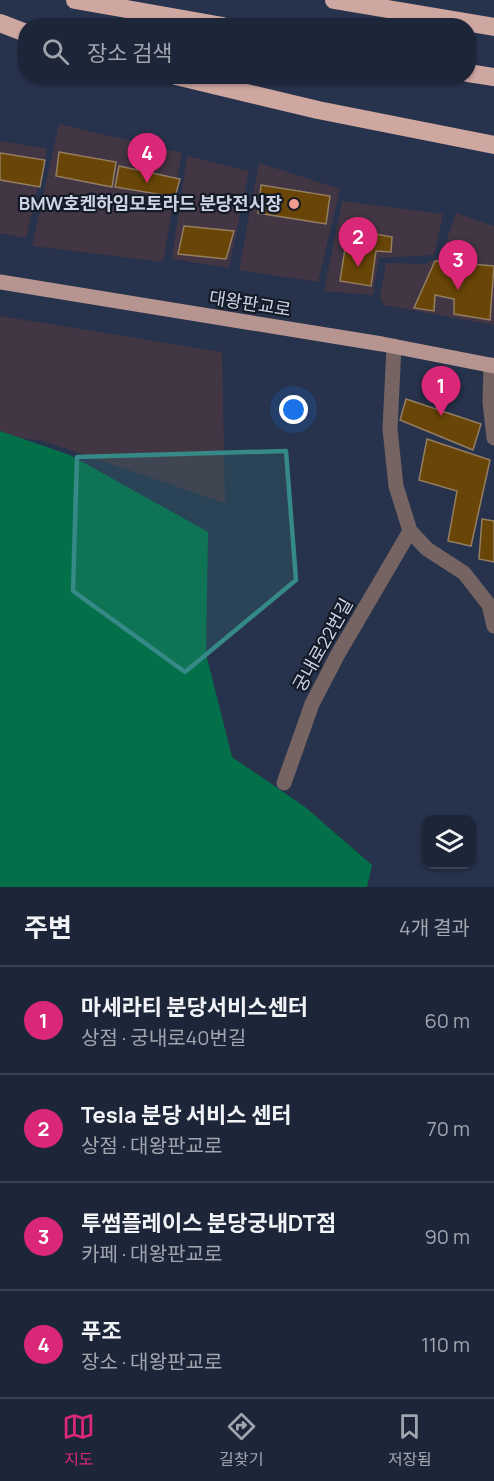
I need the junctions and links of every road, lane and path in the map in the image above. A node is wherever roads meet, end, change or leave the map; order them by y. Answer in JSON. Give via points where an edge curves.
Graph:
{"nodes":[{"id":1,"x":75,"y":0,"type":"edge"},
{"id":2,"x":334,"y":0,"type":"edge"},
{"id":3,"x":177,"y":18,"type":"edge"},
{"id":4,"x":441,"y":18,"type":"edge"},
{"id":5,"x":0,"y":23,"type":"edge"},
{"id":6,"x":476,"y":24,"type":"edge"},
{"id":7,"x":494,"y":27,"type":"edge"},
{"id":8,"x":18,"y":30,"type":"edge"},
{"id":9,"x":476,"y":75,"type":"edge"},
{"id":10,"x":494,"y":78,"type":"edge"},
{"id":11,"x":209,"y":84,"type":"edge"},
{"id":12,"x":494,"y":145,"type":"edge"},
{"id":13,"x":0,"y":282,"type":"edge"},
{"id":14,"x":394,"y":346,"type":"junction"},
{"id":15,"x":492,"y":365,"type":"edge"},
{"id":16,"x":494,"y":438,"type":"edge"},
{"id":17,"x":410,"y":531,"type":"junction"},
{"id":18,"x":494,"y":626,"type":"edge"},
{"id":19,"x":284,"y":783,"type":"dead end"}],
"edges":[{"from":1,"to":3,"type":"highway"},
{"from":2,"to":4,"type":"highway"},
{"from":5,"to":8,"type":"highway"},
{"from":6,"to":7,"type":"highway"},
{"from":9,"to":10,"type":"highway"},
{"from":11,"to":12,"type":"highway"},
{"from":13,"to":14,"type":"main road","name":"대왕판교로"},
{"from":14,"to":15,"type":"main road","name":"대왕판교로"},
{"from":14,"to":17,"type":"street","via":[[390,429],[396,486]]},
{"from":15,"to":16,"type":"street","via":[[490,402]]},
{"from":17,"to":18,"type":"street","via":[[427,549],[464,573],[489,605]]},
{"from":17,"to":19,"type":"street","name":"궁내로22번길","via":[[312,704]]}]}
